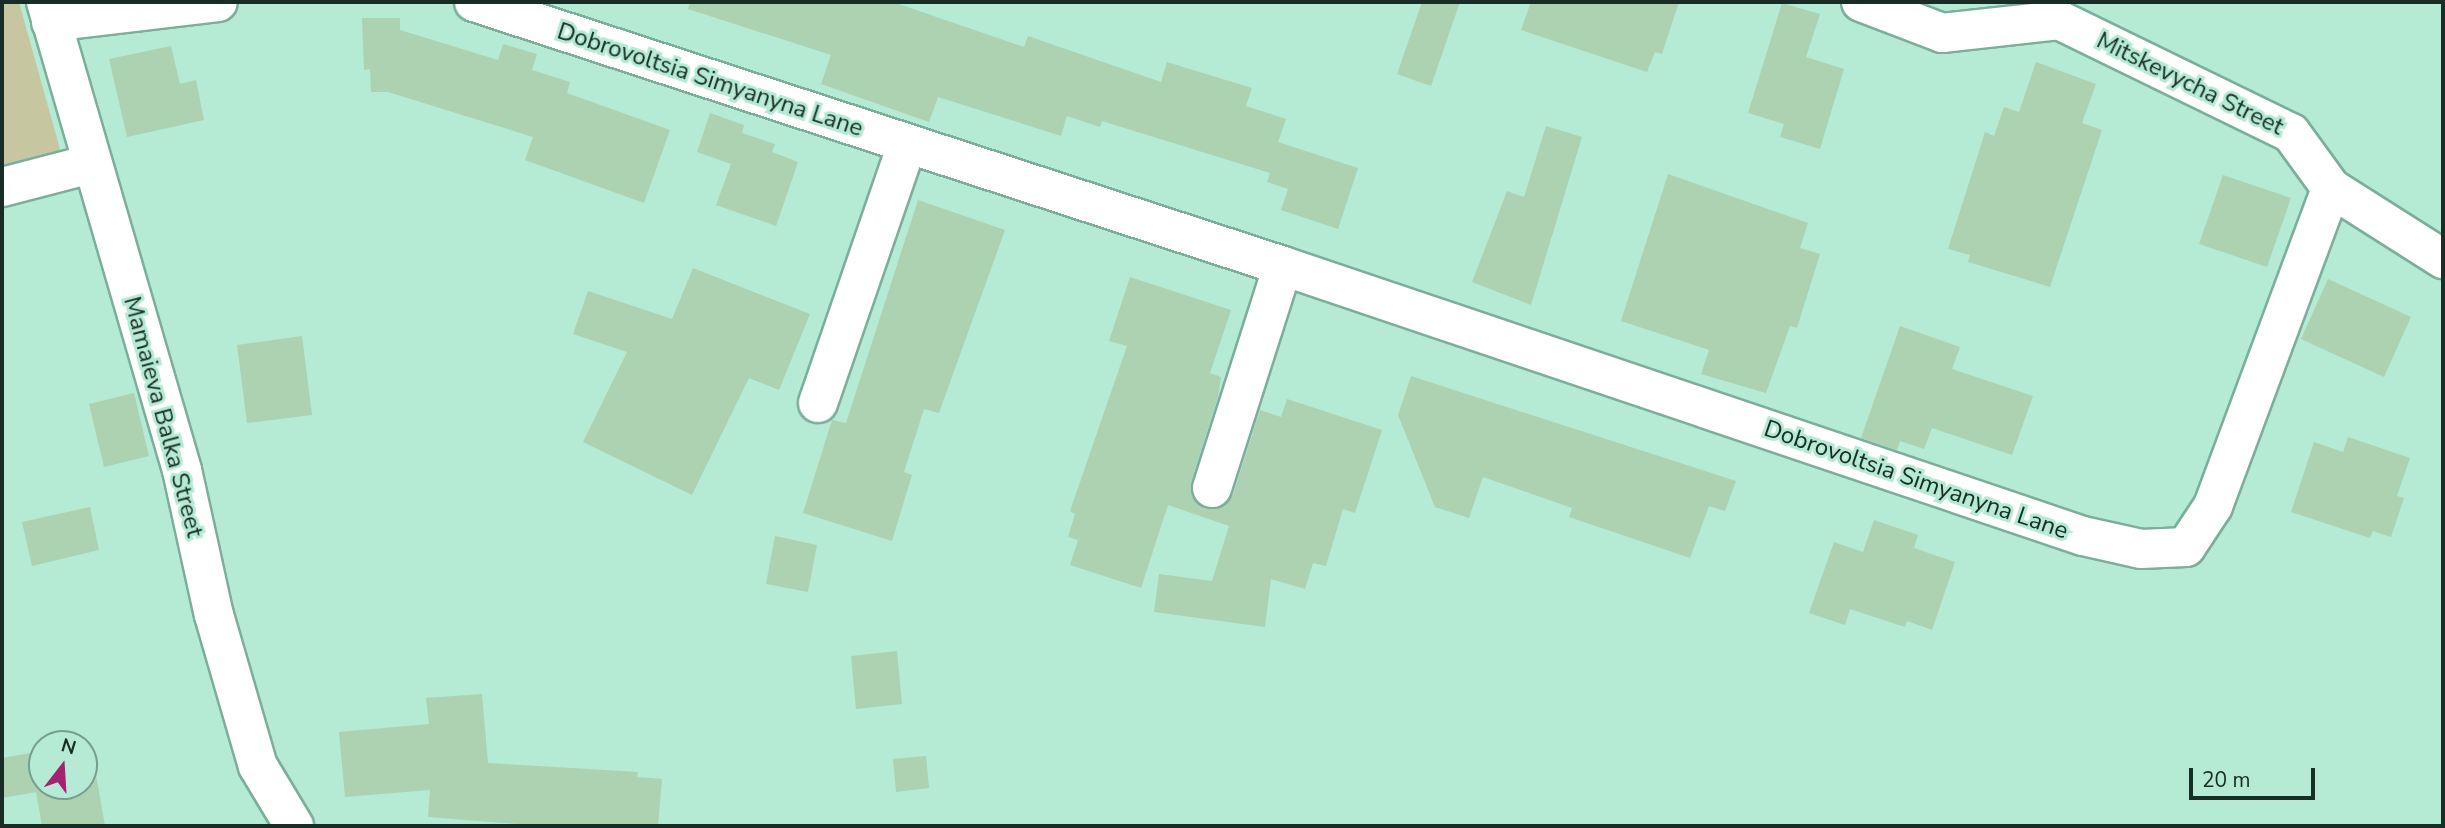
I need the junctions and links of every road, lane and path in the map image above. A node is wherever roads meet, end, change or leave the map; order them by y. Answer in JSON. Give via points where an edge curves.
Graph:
{"nodes":[{"id":1,"x":218,"y":2,"type":"edge"},
{"id":2,"x":474,"y":2,"type":"edge"},
{"id":3,"x":1861,"y":2,"type":"edge"},
{"id":4,"x":2062,"y":11,"type":"edge"},
{"id":5,"x":49,"y":12,"type":"edge"},
{"id":6,"x":907,"y":145,"type":"junction"},
{"id":7,"x":91,"y":164,"type":"junction"},
{"id":8,"x":2,"y":187,"type":"edge"},
{"id":9,"x":2331,"y":188,"type":"junction"},
{"id":10,"x":2443,"y":259,"type":"edge"},
{"id":11,"x":1283,"y":266,"type":"junction"},
{"id":12,"x":818,"y":403,"type":"dead end"},
{"id":13,"x":1212,"y":488,"type":"dead end"},
{"id":14,"x":294,"y":826,"type":"edge"}],
"edges":[{"from":1,"to":5,"type":"street"},
{"from":2,"to":6,"type":"street","name":"Dobrovoltsia Simyanyna Lane"},
{"from":3,"to":4,"type":"street","name":"Mitskevycha Street","via":[[1942,33]]},
{"from":4,"to":9,"type":"street","name":"Mitskevycha Street","via":[[2291,133]]},
{"from":5,"to":7,"type":"street","name":"Mamaieva Balka Street"},
{"from":6,"to":11,"type":"street","name":"Dobrovoltsia Simyanyna Lane"},
{"from":6,"to":12,"type":"street"},
{"from":7,"to":8,"type":"street"},
{"from":7,"to":14,"type":"street","name":"Mamaieva Balka Street","via":[[182,470],[214,615],[258,766]]},
{"from":9,"to":10,"type":"street","name":"Mitskevycha Street"},
{"from":9,"to":11,"type":"street","name":"Dobrovoltsia Simyanyna Lane","via":[[2213,506],[2186,547],[2141,549],[2083,536]]},
{"from":11,"to":13,"type":"street"}]}
